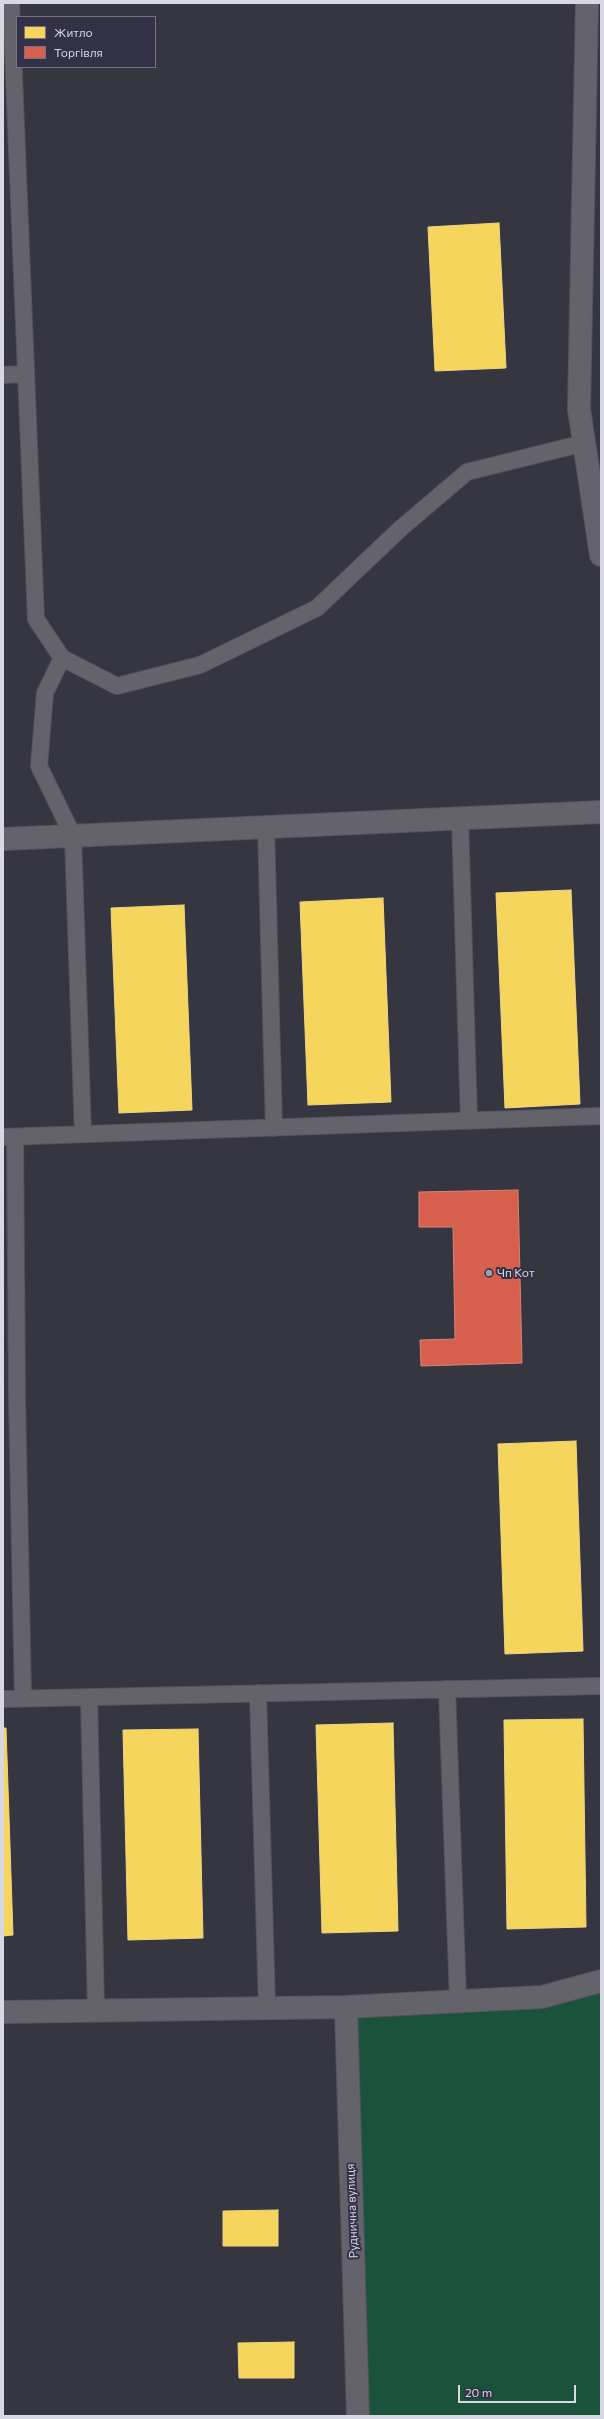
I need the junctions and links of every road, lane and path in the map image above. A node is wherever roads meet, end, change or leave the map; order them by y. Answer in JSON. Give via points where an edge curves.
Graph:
{"nodes":[{"id":1,"x":11,"y":3,"type":"edge"},
{"id":2,"x":587,"y":3,"type":"edge"},
{"id":3,"x":9,"y":91,"type":"edge"},
{"id":4,"x":25,"y":374,"type":"junction"},
{"id":5,"x":3,"y":375,"type":"edge"},
{"id":6,"x":584,"y":443,"type":"junction"},
{"id":7,"x":601,"y":555,"type":"edge"},
{"id":8,"x":62,"y":658,"type":"junction"},
{"id":9,"x":601,"y":812,"type":"edge"},
{"id":10,"x":460,"y":818,"type":"junction"},
{"id":11,"x":266,"y":827,"type":"junction"},
{"id":12,"x":73,"y":836,"type":"junction"},
{"id":13,"x":3,"y":839,"type":"edge"},
{"id":14,"x":601,"y":1116,"type":"edge"},
{"id":15,"x":469,"y":1121,"type":"junction"},
{"id":16,"x":274,"y":1128,"type":"junction"},
{"id":17,"x":83,"y":1134,"type":"junction"},
{"id":18,"x":9,"y":1137,"type":"edge"},
{"id":19,"x":10,"y":1398,"type":"edge"},
{"id":20,"x":601,"y":1686,"type":"edge"},
{"id":21,"x":447,"y":1689,"type":"junction"},
{"id":22,"x":258,"y":1693,"type":"junction"},
{"id":23,"x":89,"y":1697,"type":"junction"},
{"id":24,"x":23,"y":1698,"type":"junction"},
{"id":25,"x":3,"y":1699,"type":"edge"},
{"id":26,"x":601,"y":1981,"type":"edge"},
{"id":27,"x":458,"y":2001,"type":"junction"},
{"id":28,"x":346,"y":2007,"type":"junction"},
{"id":29,"x":267,"y":2008,"type":"junction"},
{"id":30,"x":96,"y":2010,"type":"junction"},
{"id":31,"x":3,"y":2012,"type":"edge"},
{"id":32,"x":358,"y":2416,"type":"edge"}],
"edges":[{"from":1,"to":3,"type":"lane"},
{"from":2,"to":6,"type":"street","via":[[579,409]]},
{"from":3,"to":4,"type":"lane"},
{"from":4,"to":5,"type":"lane"},
{"from":4,"to":8,"type":"lane","via":[[36,618]]},
{"from":6,"to":7,"type":"street"},
{"from":6,"to":8,"type":"lane","via":[[468,472],[400,529],[317,608],[200,665],[117,686]]},
{"from":8,"to":12,"type":"lane","via":[[45,693],[40,766]]},
{"from":9,"to":10,"type":"street"},
{"from":10,"to":11,"type":"street"},
{"from":10,"to":15,"type":"lane"},
{"from":11,"to":12,"type":"street"},
{"from":11,"to":16,"type":"lane"},
{"from":12,"to":13,"type":"street"},
{"from":12,"to":17,"type":"lane"},
{"from":14,"to":15,"type":"lane"},
{"from":15,"to":16,"type":"lane"},
{"from":16,"to":17,"type":"lane"},
{"from":17,"to":18,"type":"lane"},
{"from":18,"to":19,"type":"lane"},
{"from":19,"to":24,"type":"lane"},
{"from":20,"to":21,"type":"lane"},
{"from":21,"to":22,"type":"lane"},
{"from":21,"to":27,"type":"lane"},
{"from":22,"to":23,"type":"lane"},
{"from":22,"to":29,"type":"lane"},
{"from":23,"to":24,"type":"lane"},
{"from":23,"to":30,"type":"lane"},
{"from":24,"to":25,"type":"lane"},
{"from":26,"to":27,"type":"street","via":[[542,1997]]},
{"from":27,"to":28,"type":"street"},
{"from":28,"to":29,"type":"street"},
{"from":28,"to":32,"type":"street","name":"Руднична вулиця"},
{"from":29,"to":30,"type":"street"},
{"from":30,"to":31,"type":"street"}]}
